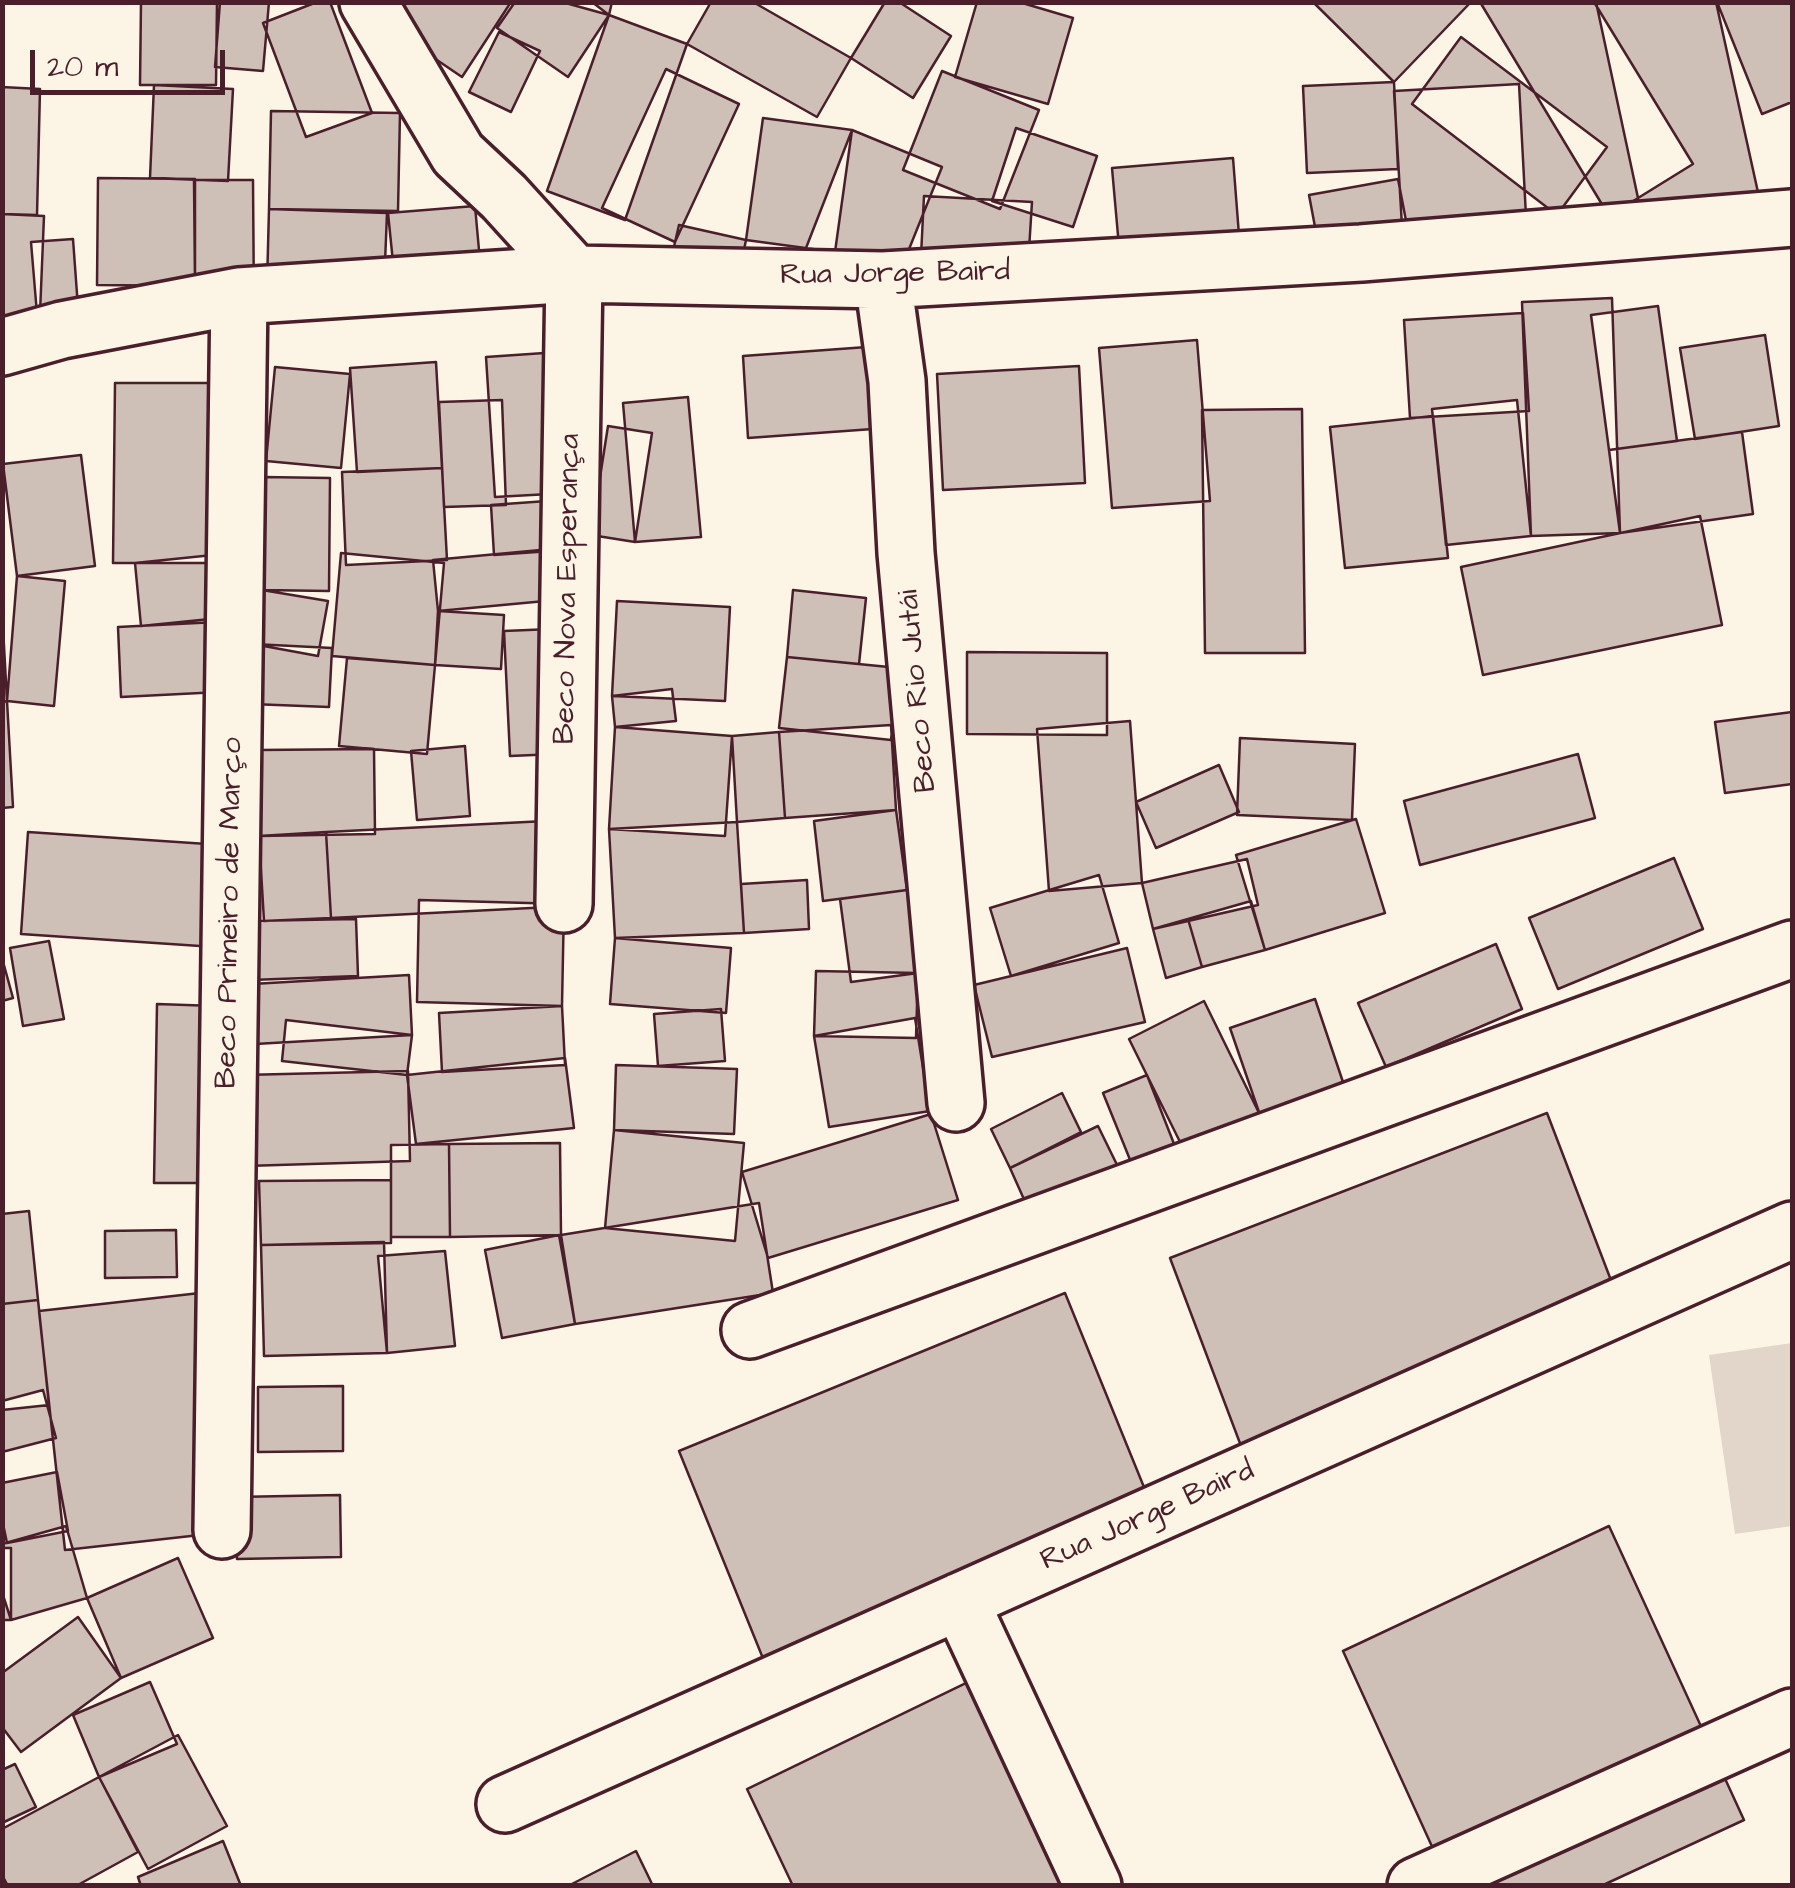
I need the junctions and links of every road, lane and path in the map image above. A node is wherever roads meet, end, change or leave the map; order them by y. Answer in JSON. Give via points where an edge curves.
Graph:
{"nodes":[{"id":1,"x":368,"y":2,"type":"edge"},
{"id":2,"x":1792,"y":218,"type":"edge"},
{"id":3,"x":574,"y":274,"type":"junction"},
{"id":4,"x":883,"y":280,"type":"junction"},
{"id":5,"x":239,"y":296,"type":"junction"},
{"id":6,"x":2,"y":346,"type":"edge"},
{"id":7,"x":564,"y":904,"type":"dead end"},
{"id":8,"x":1792,"y":950,"type":"edge"},
{"id":9,"x":956,"y":1103,"type":"dead end"},
{"id":10,"x":1792,"y":1230,"type":"edge"},
{"id":11,"x":750,"y":1330,"type":"dead end"},
{"id":12,"x":222,"y":1530,"type":"dead end"},
{"id":13,"x":960,"y":1601,"type":"junction"},
{"id":14,"x":1792,"y":1718,"type":"edge"},
{"id":15,"x":504,"y":1804,"type":"dead end"},
{"id":16,"x":1093,"y":1886,"type":"edge"},
{"id":17,"x":1416,"y":1886,"type":"edge"}],
"edges":[{"from":1,"to":3,"type":"street","via":[[458,154]]},
{"from":2,"to":4,"type":"street","name":"Rua Jorge Baird","via":[[1361,253]]},
{"from":3,"to":4,"type":"street","name":"Rua Jorge Baird"},
{"from":3,"to":5,"type":"street","name":"Rua Jorge Baird"},
{"from":3,"to":7,"type":"street","name":"Beco Nova Esperança"},
{"from":4,"to":9,"type":"street","name":"Beco Rio Jutái"},
{"from":5,"to":6,"type":"street","name":"Rua Jorge Baird"},
{"from":5,"to":12,"type":"street","name":"Beco Primeiro de Março"},
{"from":8,"to":11,"type":"street"},
{"from":10,"to":13,"type":"street","name":"Rua Jorge Baird"},
{"from":13,"to":15,"type":"street","name":"Rua Jorge Baird"},
{"from":13,"to":16,"type":"street"},
{"from":14,"to":17,"type":"street"}]}
